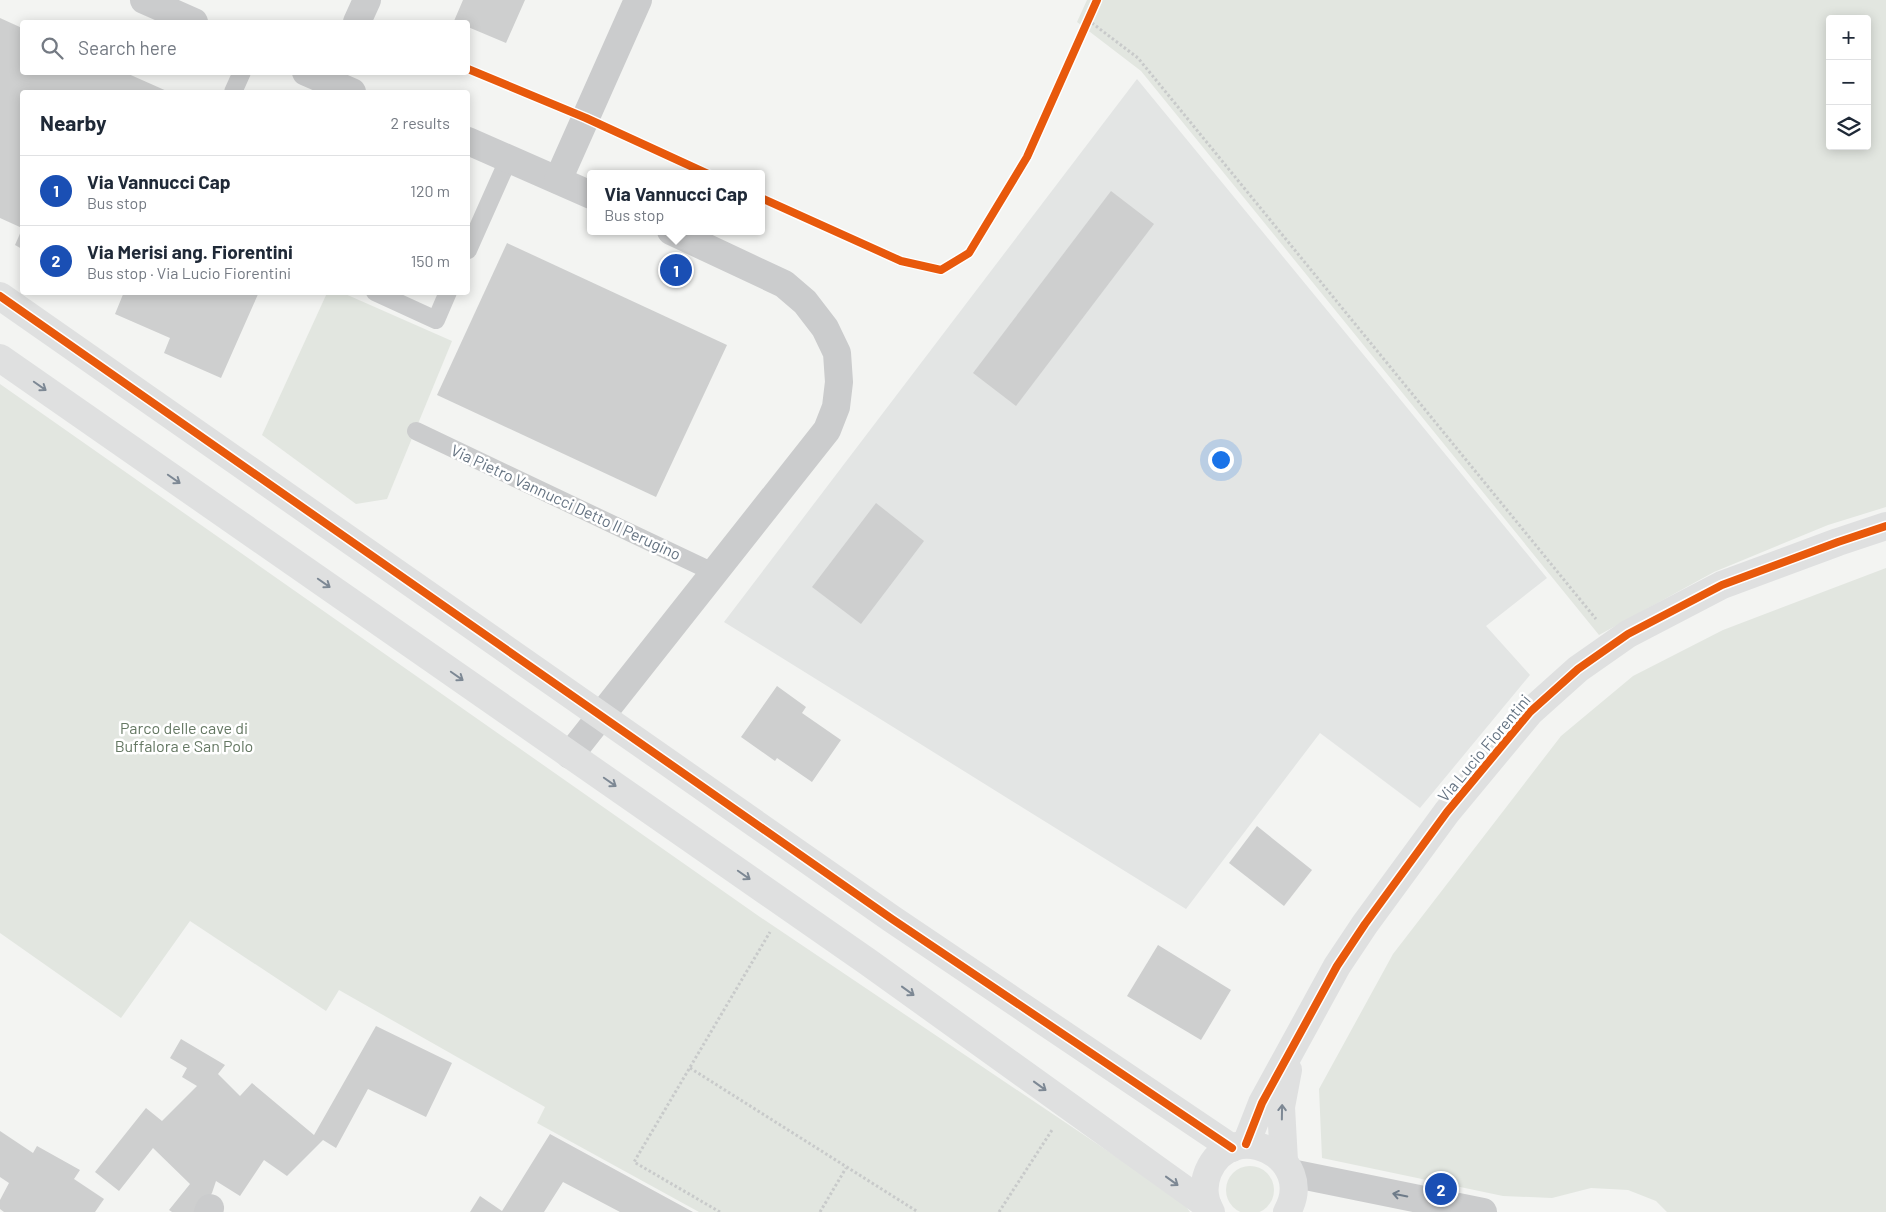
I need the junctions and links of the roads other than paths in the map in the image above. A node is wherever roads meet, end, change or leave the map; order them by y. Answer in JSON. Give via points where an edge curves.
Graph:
{"nodes":[{"id":1,"x":144,"y":0,"type":"edge"},
{"id":2,"x":367,"y":0,"type":"edge"},
{"id":3,"x":638,"y":0,"type":"edge"},
{"id":4,"x":189,"y":20,"type":"edge"},
{"id":5,"x":358,"y":20,"type":"edge"},
{"id":6,"x":241,"y":75,"type":"edge"},
{"id":7,"x":234,"y":90,"type":"edge"},
{"id":8,"x":470,"y":142,"type":"edge"},
{"id":9,"x":509,"y":158,"type":"junction"},
{"id":10,"x":558,"y":180,"type":"junction"},
{"id":11,"x":587,"y":193,"type":"edge"},
{"id":12,"x":680,"y":235,"type":"edge"},
{"id":13,"x":470,"y":246,"type":"edge"},
{"id":14,"x":382,"y":295,"type":"edge"},
{"id":15,"x":447,"y":295,"type":"edge"},
{"id":16,"x":0,"y":296,"type":"edge"},
{"id":17,"x":0,"y":358,"type":"edge"},
{"id":18,"x":416,"y":432,"type":"dead end"},
{"id":19,"x":1886,"y":526,"type":"edge"},
{"id":20,"x":715,"y":573,"type":"junction"},
{"id":21,"x":601,"y":716,"type":"junction"},
{"id":22,"x":570,"y":754,"type":"junction"},
{"id":23,"x":1292,"y":1051,"type":"junction"},
{"id":24,"x":1239,"y":1146,"type":"junction"},
{"id":25,"x":1287,"y":1167,"type":"junction"},
{"id":26,"x":1209,"y":1209,"type":"edge"},
{"id":27,"x":1287,"y":1212,"type":"edge"},
{"id":28,"x":1482,"y":1212,"type":"edge"}],
"edges":[{"from":1,"to":4,"type":"street"},
{"from":2,"to":5,"type":"street"},
{"from":3,"to":10,"type":"street"},
{"from":6,"to":7,"type":"lane"},
{"from":8,"to":9,"type":"street"},
{"from":9,"to":10,"type":"street"},
{"from":9,"to":13,"type":"lane"},
{"from":10,"to":11,"type":"street"},
{"from":12,"to":20,"type":"street","via":[[784,284],[805,302],[825,328],[837,353],[839,382],[836,407],[827,430]]},
{"from":14,"to":15,"type":"lane","via":[[436,320]]},
{"from":16,"to":21,"type":"street"},
{"from":17,"to":22,"type":"street","one_way":true},
{"from":18,"to":20,"type":"lane","name":"Via Pietro Vannucci Detto Il Perugino"},
{"from":19,"to":23,"type":"street","name":"Via Lucio Fiorentini","via":[[1722,585],[1628,634],[1578,669],[1530,712],[1447,812],[1337,966]]},
{"from":20,"to":21,"type":"street"},
{"from":21,"to":22,"type":"street"},
{"from":21,"to":24,"type":"street","via":[[892,919]]},
{"from":22,"to":26,"type":"street","one_way":true,"via":[[786,904]]},
{"from":23,"to":24,"type":"street","name":"Via Lucio Fiorentini"},
{"from":25,"to":23,"type":"street","name":"Via Lucio Fiorentini","one_way":true,"via":[[1282,1107]]},
{"from":24,"to":25,"type":"street","via":[[1260,1146],[1273,1151]]},
{"from":24,"to":26,"type":"street","via":[[1220,1155],[1211,1165],[1205,1178],[1204,1192]]},
{"from":25,"to":27,"type":"street","name":"Via Lucio Fiorentini","via":[[1294,1188],[1292,1204]]},
{"from":28,"to":25,"type":"street","one_way":true}]}
